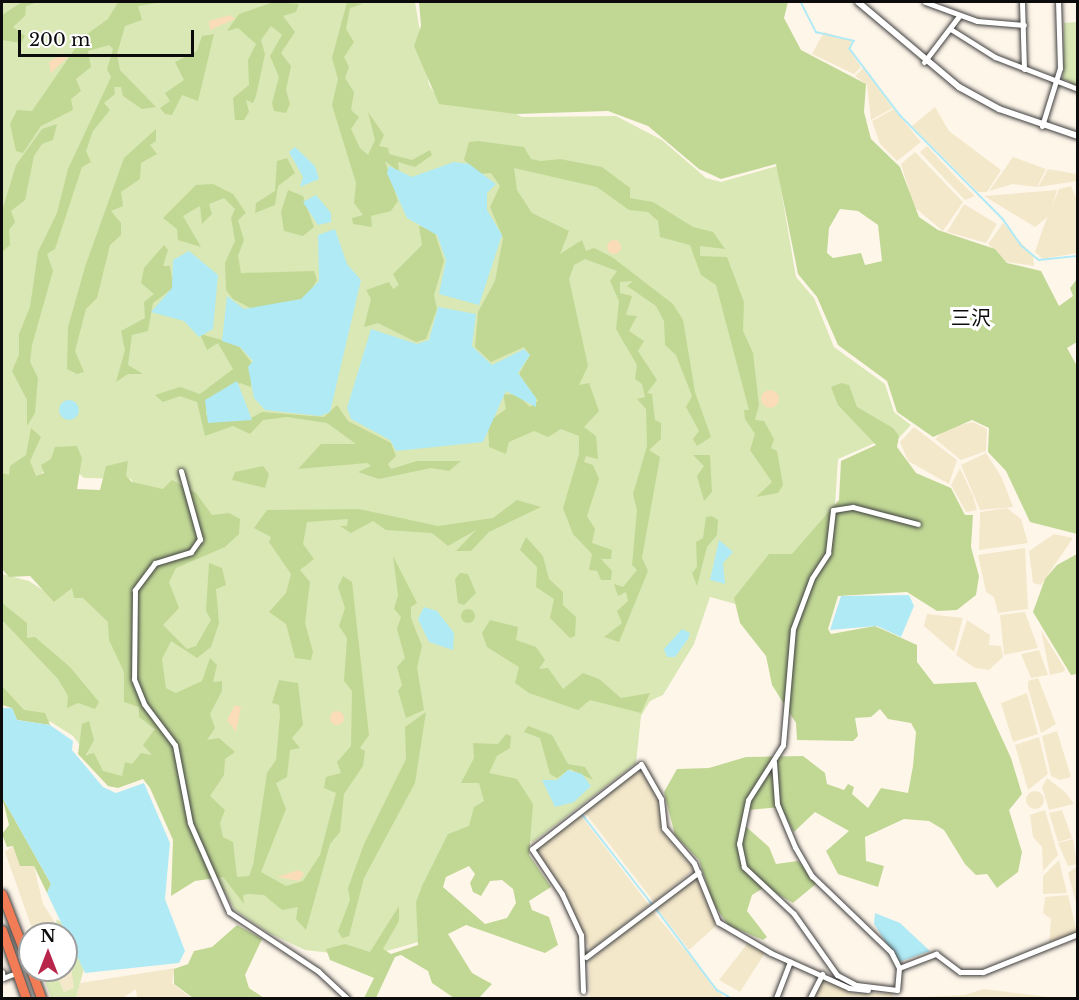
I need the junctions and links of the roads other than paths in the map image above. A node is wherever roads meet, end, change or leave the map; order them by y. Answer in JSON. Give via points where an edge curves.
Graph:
{"nodes":[{"id":1,"x":858,"y":2,"type":"edge"},
{"id":2,"x":925,"y":2,"type":"edge"},
{"id":3,"x":1022,"y":2,"type":"edge"},
{"id":4,"x":1058,"y":2,"type":"edge"},
{"id":5,"x":959,"y":16,"type":"junction"},
{"id":6,"x":1024,"y":25,"type":"junction"},
{"id":7,"x":952,"y":30,"type":"junction"},
{"id":8,"x":924,"y":62,"type":"junction"},
{"id":9,"x":1024,"y":69,"type":"junction"},
{"id":10,"x":1057,"y":82,"type":"junction"},
{"id":11,"x":1077,"y":88,"type":"edge"},
{"id":12,"x":1042,"y":126,"type":"junction"},
{"id":13,"x":1077,"y":136,"type":"edge"},
{"id":14,"x":181,"y":471,"type":"dead end"},
{"id":15,"x":918,"y":524,"type":"dead end"},
{"id":16,"x":774,"y":762,"type":"junction"},
{"id":17,"x":699,"y":872,"type":"junction"},
{"id":18,"x":2,"y":894,"type":"edge"},
{"id":19,"x":2,"y":930,"type":"edge"},
{"id":20,"x":1077,"y":934,"type":"edge"},
{"id":21,"x":18,"y":935,"type":"edge"},
{"id":22,"x":586,"y":957,"type":"junction"},
{"id":23,"x":790,"y":962,"type":"junction"},
{"id":24,"x":899,"y":968,"type":"junction"},
{"id":25,"x":2,"y":972,"type":"edge"},
{"id":26,"x":822,"y":974,"type":"junction"},
{"id":27,"x":11,"y":975,"type":"dead end"},
{"id":28,"x":36,"y":982,"type":"edge"},
{"id":29,"x":885,"y":990,"type":"junction"},
{"id":30,"x":583,"y":991,"type":"dead end"},
{"id":31,"x":26,"y":999,"type":"edge"},
{"id":32,"x":41,"y":999,"type":"edge"},
{"id":33,"x":347,"y":999,"type":"edge"},
{"id":34,"x":776,"y":999,"type":"edge"},
{"id":35,"x":810,"y":999,"type":"edge"}],
"edges":[{"from":1,"to":8,"type":"street"},
{"from":2,"to":5,"type":"street"},
{"from":3,"to":6,"type":"street"},
{"from":4,"to":10,"type":"street"},
{"from":5,"to":6,"type":"street"},
{"from":5,"to":7,"type":"street"},
{"from":6,"to":9,"type":"street"},
{"from":7,"to":8,"type":"street"},
{"from":7,"to":9,"type":"street"},
{"from":8,"to":12,"type":"street","via":[[979,98]]},
{"from":9,"to":10,"type":"street"},
{"from":10,"to":11,"type":"street"},
{"from":10,"to":12,"type":"street"},
{"from":12,"to":13,"type":"street"},
{"from":14,"to":33,"type":"street","via":[[200,539],[191,552],[155,563],[135,590],[134,679],[144,704],[172,738],[190,823],[229,912],[318,971]]},
{"from":15,"to":16,"type":"street","via":[[853,507],[833,510],[828,553],[812,578],[793,629],[788,718]]},
{"from":16,"to":24,"type":"street","via":[[777,804],[812,876],[883,942]]},
{"from":16,"to":29,"type":"street","via":[[748,800],[739,844],[744,867],[794,914],[837,975]]},
{"from":17,"to":22,"type":"street"},
{"from":17,"to":22,"type":"street","via":[[670,838],[661,798],[641,764],[532,849],[562,894]]},
{"from":17,"to":23,"type":"street","via":[[718,922]]},
{"from":18,"to":21,"type":"highway"},
{"from":19,"to":31,"type":"highway"},
{"from":20,"to":24,"type":"street","via":[[983,972],[960,972],[936,954]]},
{"from":22,"to":30,"type":"street"},
{"from":23,"to":26,"type":"street"},
{"from":23,"to":34,"type":"street"},
{"from":24,"to":29,"type":"street","via":[[897,990]]},
{"from":25,"to":27,"type":"street","via":[[3,978]]},
{"from":26,"to":29,"type":"street","via":[[849,988]]},
{"from":26,"to":35,"type":"street"},
{"from":28,"to":32,"type":"highway"}]}
